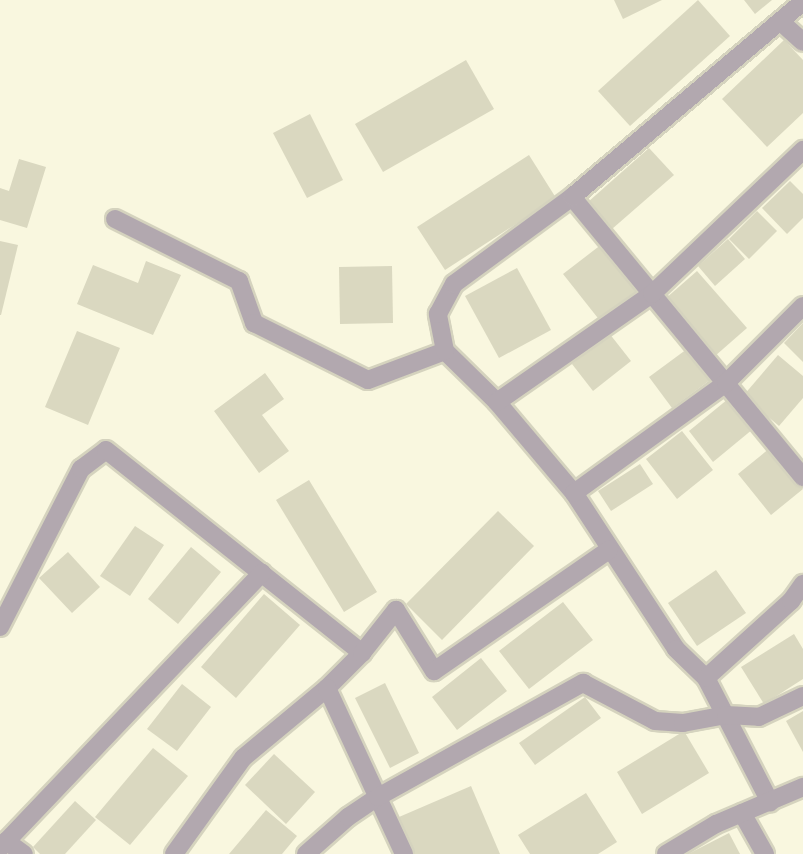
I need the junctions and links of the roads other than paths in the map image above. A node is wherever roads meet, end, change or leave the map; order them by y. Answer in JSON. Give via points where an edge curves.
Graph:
{"nodes":[{"id":1,"x":803,"y":2,"type":"edge"},
{"id":2,"x":782,"y":23,"type":"junction"},
{"id":3,"x":803,"y":42,"type":"edge"},
{"id":4,"x":803,"y":150,"type":"edge"},
{"id":5,"x":572,"y":196,"type":"junction"},
{"id":6,"x":116,"y":219,"type":"dead end"},
{"id":7,"x":652,"y":294,"type":"junction"},
{"id":8,"x":803,"y":306,"type":"edge"},
{"id":9,"x":445,"y":351,"type":"junction"},
{"id":10,"x":726,"y":383,"type":"junction"},
{"id":11,"x":497,"y":402,"type":"junction"},
{"id":12,"x":803,"y":477,"type":"edge"},
{"id":13,"x":574,"y":493,"type":"junction"},
{"id":14,"x":609,"y":550,"type":"junction"},
{"id":15,"x":262,"y":573,"type":"junction"},
{"id":16,"x":803,"y":584,"type":"edge"},
{"id":17,"x":0,"y":627,"type":"edge"},
{"id":18,"x":362,"y":652,"type":"junction"},
{"id":19,"x":706,"y":678,"type":"junction"},
{"id":20,"x":327,"y":688,"type":"junction"},
{"id":21,"x":803,"y":696,"type":"edge"},
{"id":22,"x":726,"y":715,"type":"junction"},
{"id":23,"x":803,"y":787,"type":"edge"},
{"id":24,"x":378,"y":797,"type":"junction"},
{"id":25,"x":770,"y":802,"type":"junction"},
{"id":26,"x":742,"y":813,"type":"junction"},
{"id":27,"x":3,"y":845,"type":"edge"},
{"id":28,"x":24,"y":854,"type":"edge"},
{"id":29,"x":174,"y":854,"type":"edge"},
{"id":30,"x":306,"y":854,"type":"edge"},
{"id":31,"x":404,"y":854,"type":"edge"},
{"id":32,"x":666,"y":854,"type":"edge"},
{"id":33,"x":765,"y":854,"type":"edge"}],
"edges":[{"from":1,"to":2,"type":"street"},
{"from":2,"to":3,"type":"street"},
{"from":2,"to":5,"type":"street"},
{"from":4,"to":7,"type":"street"},
{"from":5,"to":7,"type":"street"},
{"from":5,"to":9,"type":"street","via":[[454,284],[438,314]]},
{"from":6,"to":9,"type":"street","via":[[238,281],[254,323],[368,380]]},
{"from":7,"to":10,"type":"street"},
{"from":7,"to":11,"type":"street"},
{"from":8,"to":10,"type":"street"},
{"from":9,"to":11,"type":"street"},
{"from":10,"to":12,"type":"street"},
{"from":10,"to":13,"type":"street"},
{"from":11,"to":13,"type":"street"},
{"from":13,"to":14,"type":"street"},
{"from":14,"to":18,"type":"street","via":[[434,671],[396,610]]},
{"from":14,"to":19,"type":"street","via":[[676,649]]},
{"from":15,"to":17,"type":"street","via":[[106,450],[81,469]]},
{"from":15,"to":18,"type":"street"},
{"from":15,"to":27,"type":"street"},
{"from":16,"to":19,"type":"street","via":[[791,601]]},
{"from":18,"to":20,"type":"street"},
{"from":19,"to":22,"type":"street"},
{"from":20,"to":24,"type":"street"},
{"from":20,"to":29,"type":"street","via":[[243,758]]},
{"from":21,"to":22,"type":"street","via":[[759,717]]},
{"from":22,"to":24,"type":"street","via":[[683,723],[655,721],[583,683]]},
{"from":22,"to":25,"type":"street"},
{"from":23,"to":25,"type":"street"},
{"from":24,"to":30,"type":"street"},
{"from":24,"to":31,"type":"street"},
{"from":25,"to":26,"type":"street"},
{"from":26,"to":32,"type":"street"},
{"from":26,"to":33,"type":"street"},
{"from":27,"to":28,"type":"street"}]}
